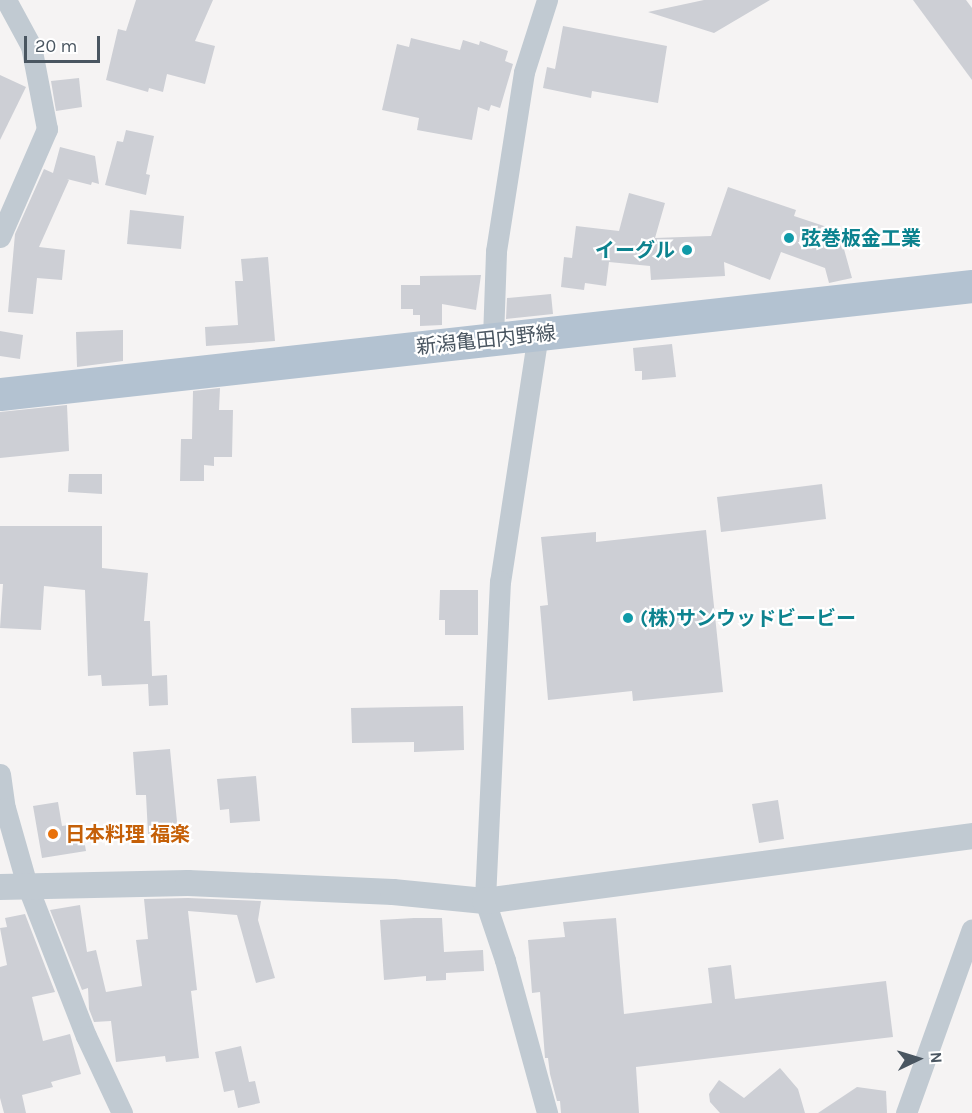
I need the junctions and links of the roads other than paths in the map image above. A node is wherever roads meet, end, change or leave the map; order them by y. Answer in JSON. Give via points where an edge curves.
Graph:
{"nodes":[{"id":1,"x":6,"y":0,"type":"edge"},
{"id":2,"x":547,"y":0,"type":"edge"},
{"id":3,"x":0,"y":237,"type":"edge"},
{"id":4,"x":972,"y":286,"type":"edge"},
{"id":5,"x":538,"y":334,"type":"junction"},
{"id":6,"x":493,"y":338,"type":"junction"},
{"id":7,"x":0,"y":394,"type":"edge"},
{"id":8,"x":0,"y":774,"type":"edge"},
{"id":9,"x":972,"y":836,"type":"edge"},
{"id":10,"x":27,"y":885,"type":"junction"},
{"id":11,"x":0,"y":887,"type":"edge"},
{"id":12,"x":485,"y":901,"type":"junction"},
{"id":13,"x":972,"y":929,"type":"edge"},
{"id":14,"x":122,"y":1113,"type":"edge"},
{"id":15,"x":547,"y":1113,"type":"edge"},
{"id":16,"x":906,"y":1113,"type":"edge"}],
"edges":[{"from":1,"to":3,"type":"street","via":[[31,46],[46,129]]},
{"from":2,"to":6,"type":"street","via":[[524,72],[518,108],[496,251]]},
{"from":4,"to":5,"type":"main road","name":"新潟亀田内野線"},
{"from":5,"to":6,"type":"main road","name":"新潟亀田内野線"},
{"from":5,"to":12,"type":"street","via":[[500,580]]},
{"from":6,"to":7,"type":"main road","name":"新潟亀田内野線"},
{"from":8,"to":10,"type":"street","via":[[5,808]]},
{"from":9,"to":12,"type":"street"},
{"from":10,"to":11,"type":"street"},
{"from":10,"to":12,"type":"street","via":[[188,883],[393,892]]},
{"from":10,"to":14,"type":"street","via":[[86,1036]]},
{"from":12,"to":15,"type":"street","via":[[506,960]]},
{"from":13,"to":16,"type":"street"}]}
